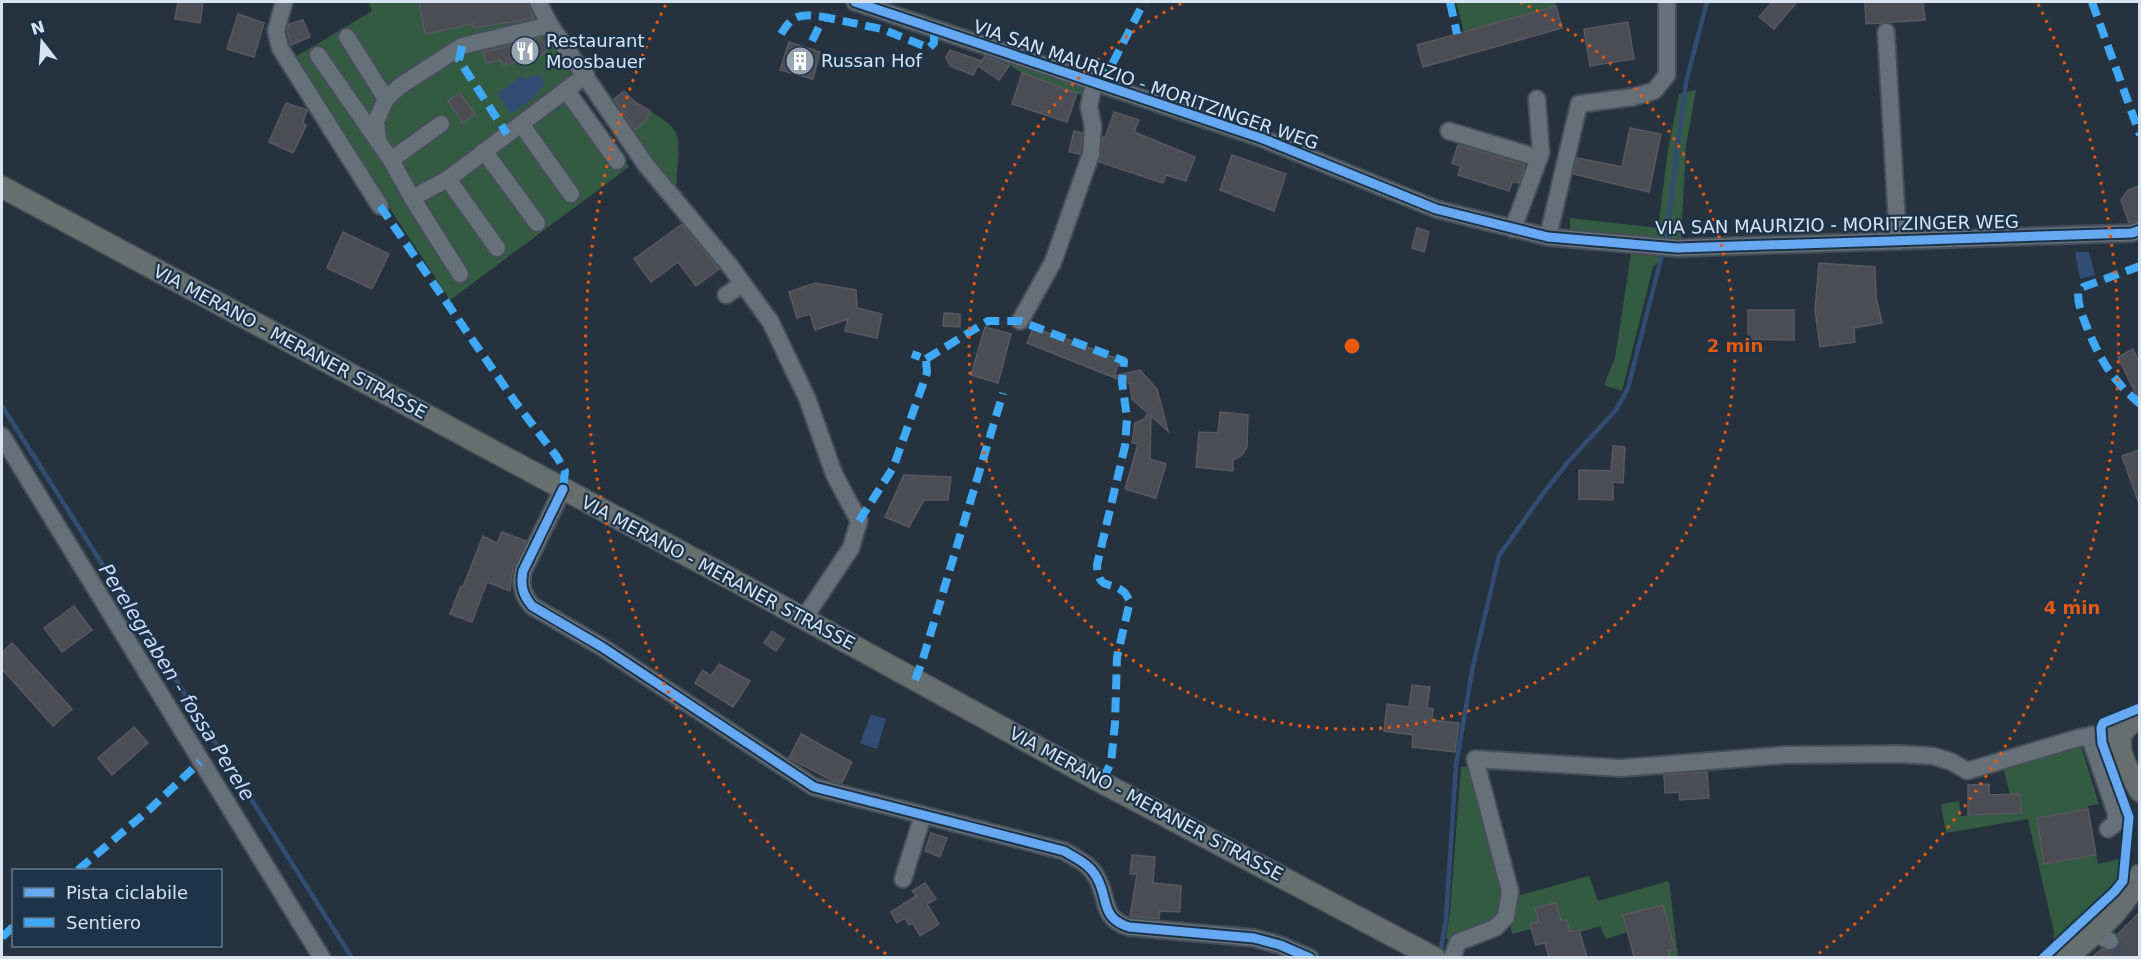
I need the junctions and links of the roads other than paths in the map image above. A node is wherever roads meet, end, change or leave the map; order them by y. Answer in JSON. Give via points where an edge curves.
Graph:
{"nodes":[{"id":1,"x":284,"y":2,"type":"edge"},
{"id":2,"x":538,"y":2,"type":"edge"},
{"id":3,"x":855,"y":2,"type":"edge"},
{"id":4,"x":1667,"y":2,"type":"edge"},
{"id":5,"x":550,"y":25,"type":"junction"},
{"id":6,"x":1886,"y":32,"type":"dead end"},
{"id":7,"x":347,"y":37,"type":"dead end"},
{"id":8,"x":318,"y":56,"type":"dead end"},
{"id":9,"x":586,"y":75,"type":"junction"},
{"id":10,"x":1094,"y":81,"type":"junction"},
{"id":11,"x":566,"y":90,"type":"junction"},
{"id":12,"x":386,"y":99,"type":"junction"},
{"id":13,"x":1537,"y":99,"type":"dead end"},
{"id":14,"x":441,"y":124,"type":"dead end"},
{"id":15,"x":521,"y":124,"type":"junction"},
{"id":16,"x":1449,"y":131,"type":"dead end"},
{"id":17,"x":378,"y":142,"type":"junction"},
{"id":18,"x":484,"y":152,"type":"junction"},
{"id":19,"x":1539,"y":158,"type":"junction"},
{"id":20,"x":391,"y":160,"type":"junction"},
{"id":21,"x":617,"y":161,"type":"dead end"},
{"id":22,"x":448,"y":179,"type":"junction"},
{"id":23,"x":2,"y":187,"type":"edge"},
{"id":24,"x":571,"y":194,"type":"dead end"},
{"id":25,"x":412,"y":198,"type":"junction"},
{"id":26,"x":380,"y":206,"type":"dead end"},
{"id":27,"x":537,"y":223,"type":"dead end"},
{"id":28,"x":1513,"y":229,"type":"junction"},
{"id":29,"x":2139,"y":231,"type":"edge"},
{"id":30,"x":1548,"y":237,"type":"junction"},
{"id":31,"x":1898,"y":242,"type":"junction"},
{"id":32,"x":497,"y":248,"type":"dead end"},
{"id":33,"x":460,"y":274,"type":"dead end"},
{"id":34,"x":743,"y":284,"type":"junction"},
{"id":35,"x":726,"y":295,"type":"dead end"},
{"id":36,"x":1020,"y":321,"type":"dead end"},
{"id":37,"x":2,"y":436,"type":"edge"},
{"id":38,"x":563,"y":489,"type":"junction"},
{"id":39,"x":807,"y":614,"type":"junction"},
{"id":40,"x":2139,"y":720,"type":"edge"},
{"id":41,"x":2091,"y":735,"type":"junction"},
{"id":42,"x":2121,"y":745,"type":"junction"},
{"id":43,"x":2139,"y":771,"type":"edge"},
{"id":44,"x":2139,"y":791,"type":"edge"},
{"id":45,"x":923,"y":815,"type":"junction"},
{"id":46,"x":2108,"y":829,"type":"dead end"},
{"id":47,"x":2139,"y":875,"type":"edge"},
{"id":48,"x":903,"y":879,"type":"dead end"},
{"id":49,"x":1433,"y":956,"type":"edge"},
{"id":50,"x":322,"y":957,"type":"edge"},
{"id":51,"x":1310,"y":957,"type":"edge"},
{"id":52,"x":1452,"y":957,"type":"edge"},
{"id":53,"x":2067,"y":957,"type":"edge"}],
"edges":[{"from":1,"to":26,"type":"street","via":[[276,31],[280,48]]},
{"from":2,"to":5,"type":"street"},
{"from":3,"to":10,"type":"street","name":"VIA SAN MAURIZIO - MORITZINGER WEG"},
{"from":4,"to":30,"type":"street","via":[[1667,75],[1654,91],[1579,104]]},
{"from":5,"to":9,"type":"street"},
{"from":5,"to":12,"type":"street","via":[[462,46]]},
{"from":6,"to":31,"type":"street"},
{"from":7,"to":12,"type":"street"},
{"from":8,"to":17,"type":"street"},
{"from":9,"to":11,"type":"street"},
{"from":9,"to":34,"type":"street","via":[[646,165]]},
{"from":10,"to":28,"type":"street","name":"VIA SAN MAURIZIO - MORITZINGER WEG","via":[[1261,138],[1436,209]]},
{"from":10,"to":36,"type":"street","via":[[1089,107],[1093,126],[1091,154],[1053,262]]},
{"from":11,"to":15,"type":"street"},
{"from":11,"to":21,"type":"street"},
{"from":12,"to":17,"type":"street","via":[[376,121]]},
{"from":13,"to":19,"type":"street"},
{"from":14,"to":20,"type":"street"},
{"from":15,"to":18,"type":"street"},
{"from":15,"to":24,"type":"street"},
{"from":16,"to":19,"type":"street"},
{"from":17,"to":20,"type":"street"},
{"from":18,"to":22,"type":"street"},
{"from":18,"to":27,"type":"street"},
{"from":19,"to":28,"type":"street"},
{"from":20,"to":25,"type":"street"},
{"from":22,"to":25,"type":"street"},
{"from":22,"to":32,"type":"street"},
{"from":23,"to":38,"type":"main road","name":"VIA MERANO - MERANER STRASSE"},
{"from":25,"to":33,"type":"street"},
{"from":28,"to":30,"type":"street","name":"VIA SAN MAURIZIO - MORITZINGER WEG"},
{"from":29,"to":31,"type":"street","name":"VIA SAN MAURIZIO - MORITZINGER WEG"},
{"from":30,"to":31,"type":"street","name":"VIA SAN MAURIZIO - MORITZINGER WEG","via":[[1677,248]]},
{"from":34,"to":35,"type":"street"},
{"from":34,"to":39,"type":"street","via":[[775,331],[807,398],[834,474],[859,521],[851,548]]},
{"from":37,"to":50,"type":"street"},
{"from":38,"to":39,"type":"main road","name":"VIA MERANO - MERANER STRASSE"},
{"from":38,"to":45,"type":"street","via":[[523,571],[521,582],[532,606],[602,647],[814,787]]},
{"from":39,"to":49,"type":"main road","name":"VIA MERANO - MERANER STRASSE","via":[[1101,782]]},
{"from":40,"to":42,"type":"main road","via":[[2130,724]]},
{"from":41,"to":42,"type":"street"},
{"from":41,"to":46,"type":"street","via":[[2116,813],[2115,824]]},
{"from":41,"to":52,"type":"street","via":[[1967,771],[1933,756],[1900,754],[1786,755],[1621,768],[1475,759],[1510,891],[1506,917],[1495,928],[1458,942]]},
{"from":42,"to":43,"type":"main road","via":[[2127,764]]},
{"from":42,"to":44,"type":"main road"},
{"from":45,"to":48,"type":"street"},
{"from":45,"to":51,"type":"street","via":[[1064,851],[1087,864],[1098,879],[1109,914],[1117,923],[1254,938]]},
{"from":47,"to":53,"type":"main road","via":[[2102,937]]}]}
